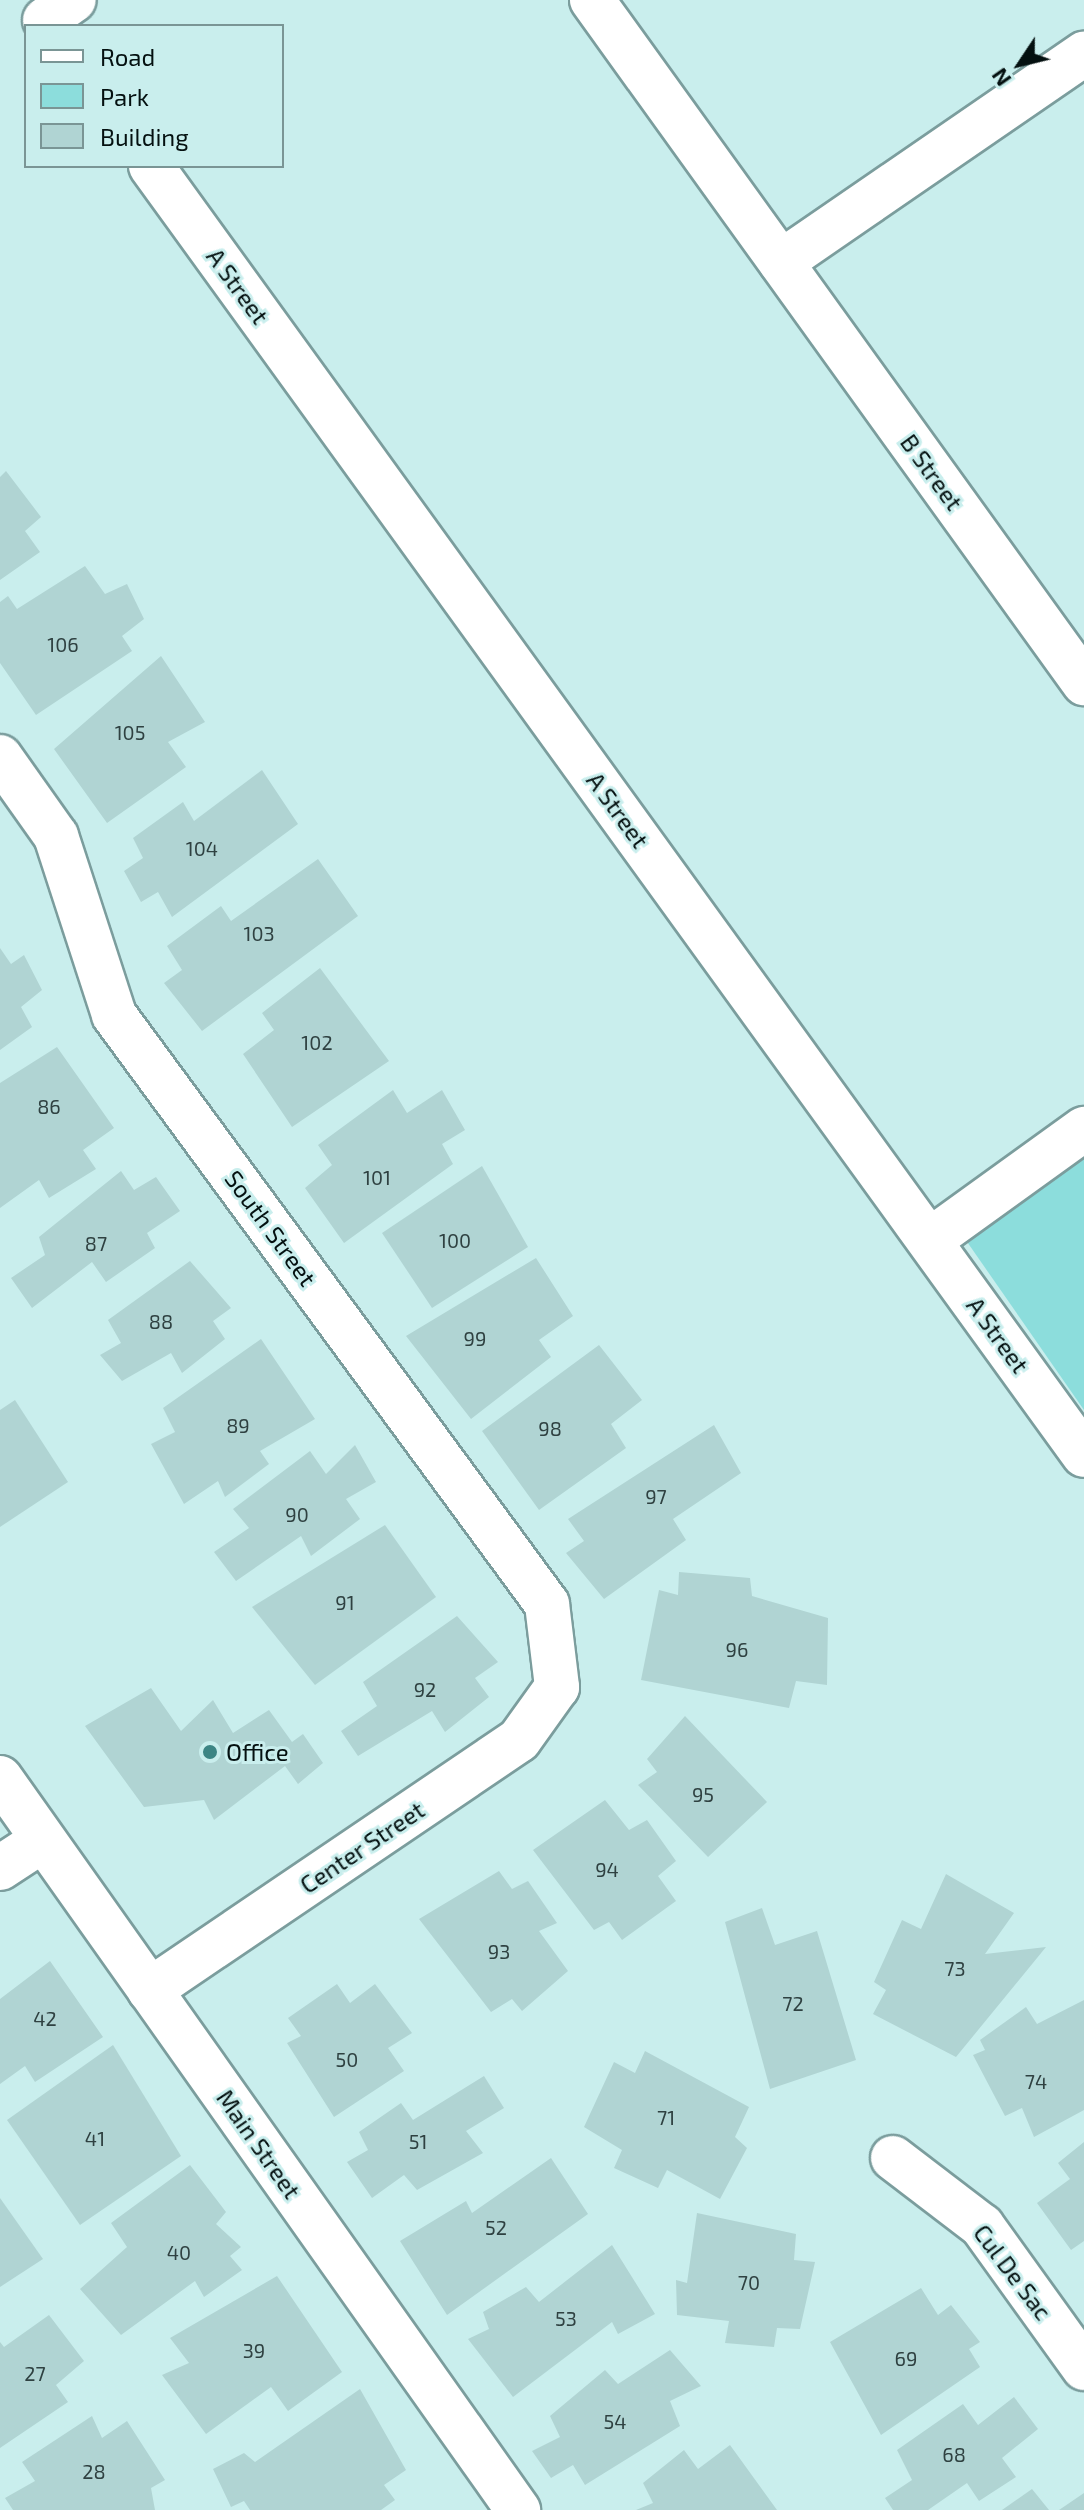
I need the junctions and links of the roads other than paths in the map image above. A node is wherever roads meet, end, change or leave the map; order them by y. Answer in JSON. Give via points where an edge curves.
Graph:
{"nodes":[{"id":1,"x":592,"y":0,"type":"edge"},
{"id":2,"x":1084,"y":54,"type":"edge"},
{"id":3,"x":152,"y":168,"type":"edge"},
{"id":4,"x":781,"y":262,"type":"junction"},
{"id":5,"x":1084,"y":683,"type":"edge"},
{"id":6,"x":0,"y":757,"type":"edge"},
{"id":7,"x":1084,"y":1129,"type":"edge"},
{"id":8,"x":930,"y":1240,"type":"junction"},
{"id":9,"x":1084,"y":1455,"type":"edge"},
{"id":10,"x":557,"y":1687,"type":"joint"},
{"id":11,"x":0,"y":1778,"type":"edge"},
{"id":12,"x":43,"y":1840,"type":"junction"},
{"id":13,"x":0,"y":1868,"type":"edge"},
{"id":14,"x":150,"y":1990,"type":"junction"},
{"id":15,"x":893,"y":2158,"type":"dead end"},
{"id":16,"x":1084,"y":2368,"type":"edge"},
{"id":17,"x":518,"y":2510,"type":"edge"}],
"edges":[{"from":1,"to":4,"type":"street","name":"B Street"},
{"from":2,"to":4,"type":"street"},
{"from":3,"to":8,"type":"street","name":"A Street"},
{"from":4,"to":5,"type":"street","name":"B Street"},
{"from":6,"to":10,"type":"street","name":"South Street","via":[[56,836],[114,1015],[547,1604]]},
{"from":7,"to":8,"type":"street"},
{"from":8,"to":9,"type":"street","name":"A Street"},
{"from":10,"to":14,"type":"street","name":"Center Street","via":[[519,1740]]},
{"from":11,"to":12,"type":"street","name":"Main Street"},
{"from":12,"to":13,"type":"street"},
{"from":12,"to":14,"type":"street","name":"Main Street"},
{"from":14,"to":17,"type":"street","name":"Main Street"},
{"from":15,"to":16,"type":"street","name":"Cul De Sac","via":[[982,2226]]}]}
